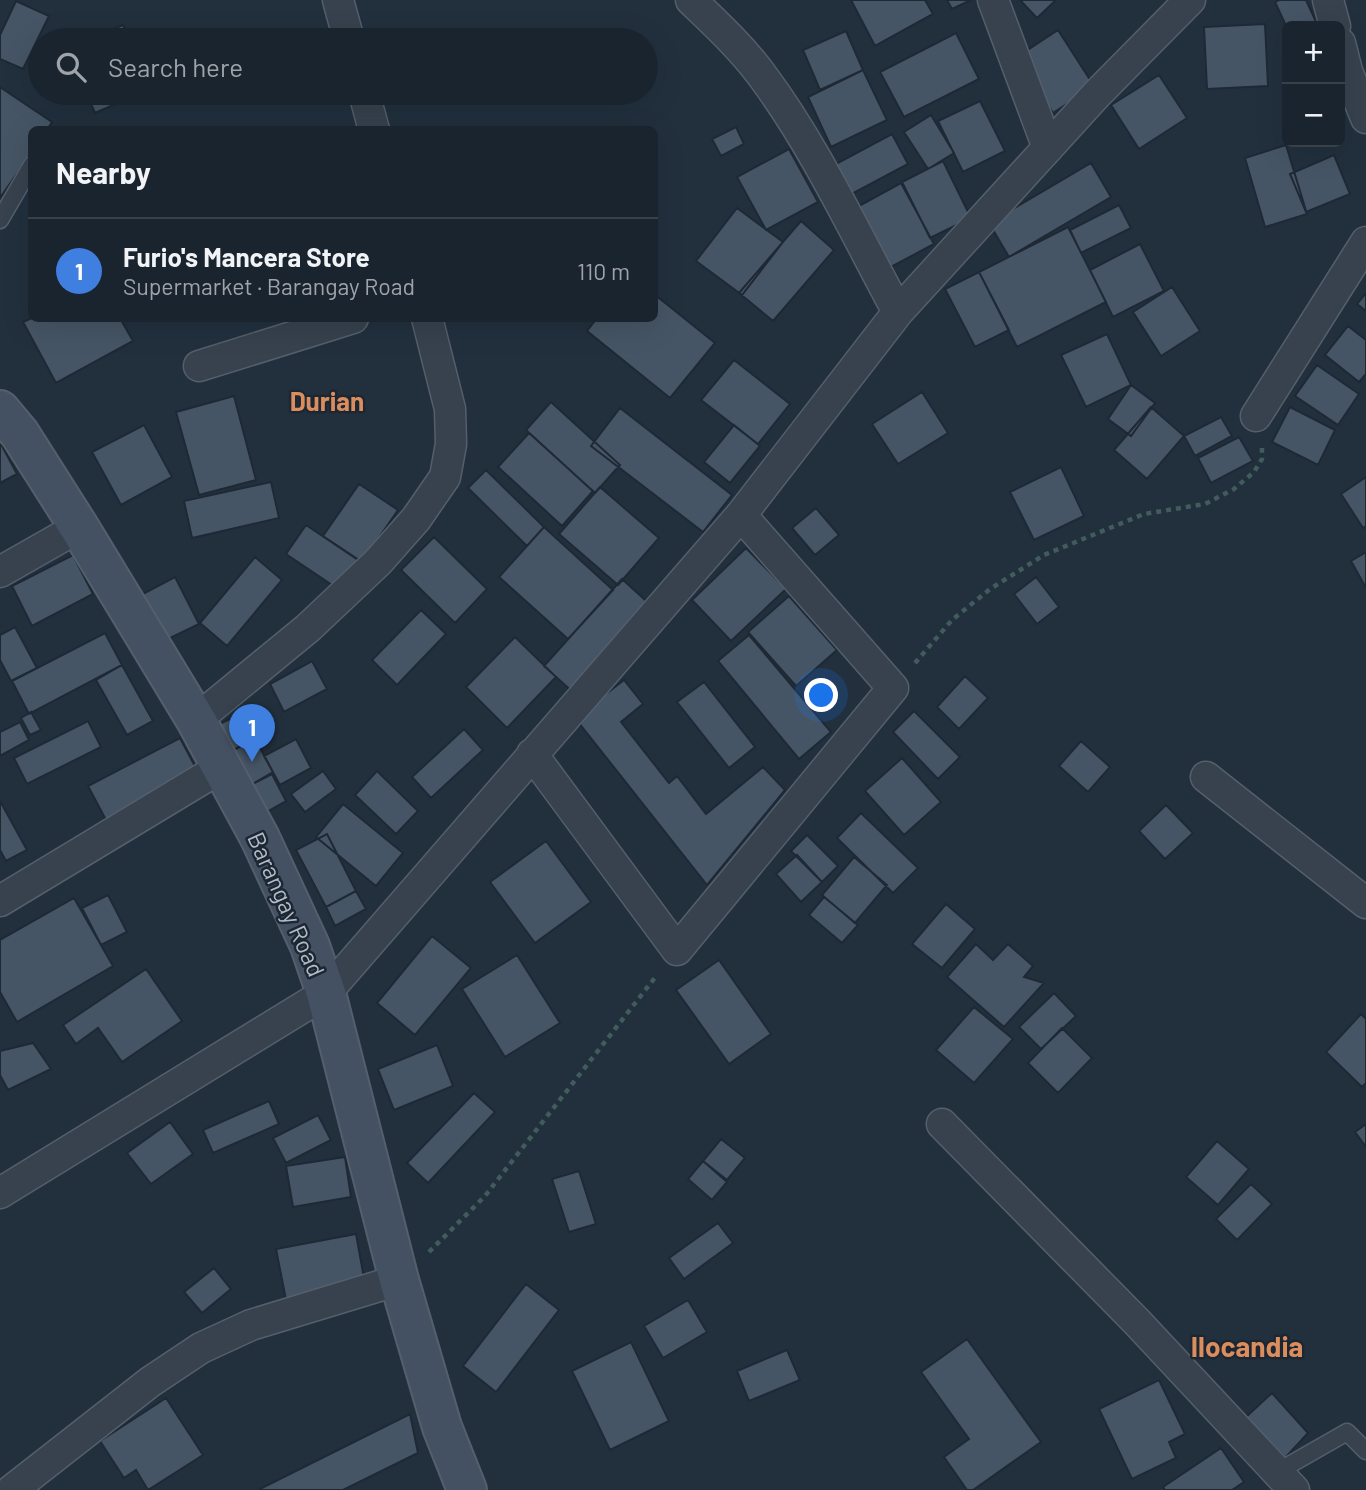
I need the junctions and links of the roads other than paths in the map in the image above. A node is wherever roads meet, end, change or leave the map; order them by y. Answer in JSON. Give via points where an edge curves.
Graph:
{"nodes":[{"id":1,"x":338,"y":0,"type":"edge"},
{"id":2,"x":691,"y":0,"type":"edge"},
{"id":3,"x":993,"y":0,"type":"edge"},
{"id":4,"x":1190,"y":0,"type":"edge"},
{"id":5,"x":1328,"y":0,"type":"edge"},
{"id":6,"x":1334,"y":21,"type":"edge"},
{"id":7,"x":346,"y":28,"type":"edge"},
{"id":8,"x":1345,"y":63,"type":"edge"},
{"id":9,"x":367,"y":105,"type":"edge"},
{"id":10,"x":1366,"y":118,"type":"edge"},
{"id":11,"x":373,"y":126,"type":"edge"},
{"id":12,"x":1048,"y":148,"type":"junction"},
{"id":13,"x":28,"y":172,"type":"edge"},
{"id":14,"x":0,"y":220,"type":"edge"},
{"id":15,"x":1366,"y":242,"type":"edge"},
{"id":16,"x":898,"y":312,"type":"junction"},
{"id":17,"x":339,"y":322,"type":"edge"},
{"id":18,"x":428,"y":322,"type":"edge"},
{"id":19,"x":200,"y":366,"type":"dead end"},
{"id":20,"x":0,"y":410,"type":"edge"},
{"id":21,"x":1256,"y":416,"type":"road end"},
{"id":22,"x":741,"y":516,"type":"junction"},
{"id":23,"x":79,"y":527,"type":"junction"},
{"id":24,"x":0,"y":572,"type":"edge"},
{"id":25,"x":196,"y":720,"type":"junction"},
{"id":26,"x":532,"y":754,"type":"junction"},
{"id":27,"x":222,"y":767,"type":"junction"},
{"id":28,"x":1206,"y":777,"type":"dead end"},
{"id":29,"x":0,"y":901,"type":"edge"},
{"id":30,"x":1366,"y":903,"type":"edge"},
{"id":31,"x":326,"y":993,"type":"junction"},
{"id":32,"x":942,"y":1124,"type":"dead end"},
{"id":33,"x":0,"y":1193,"type":"edge"},
{"id":34,"x":399,"y":1280,"type":"junction"},
{"id":35,"x":1366,"y":1451,"type":"edge"},
{"id":36,"x":1286,"y":1481,"type":"edge"},
{"id":37,"x":12,"y":1490,"type":"edge"},
{"id":38,"x":467,"y":1490,"type":"edge"}],
"edges":[{"from":1,"to":7,"type":"street"},
{"from":2,"to":16,"type":"street","via":[[761,73],[792,119]]},
{"from":3,"to":12,"type":"street"},
{"from":4,"to":12,"type":"street"},
{"from":5,"to":6,"type":"street"},
{"from":8,"to":10,"type":"street"},
{"from":9,"to":11,"type":"street"},
{"from":12,"to":16,"type":"street"},
{"from":13,"to":14,"type":"lane"},
{"from":15,"to":21,"type":"street"},
{"from":16,"to":22,"type":"street"},
{"from":17,"to":19,"type":"street"},
{"from":18,"to":25,"type":"street","via":[[450,409],[452,444],[445,477],[378,562]]},
{"from":20,"to":23,"type":"street","name":"Barangay Road"},
{"from":22,"to":26,"type":"street"},
{"from":22,"to":26,"type":"street","via":[[893,688],[677,950]]},
{"from":23,"to":24,"type":"street"},
{"from":23,"to":25,"type":"street","name":"Barangay Road"},
{"from":25,"to":27,"type":"street","name":"Barangay Road"},
{"from":26,"to":31,"type":"street"},
{"from":27,"to":29,"type":"street"},
{"from":27,"to":31,"type":"street","name":"Barangay Road","via":[[288,894]]},
{"from":28,"to":30,"type":"street"},
{"from":31,"to":33,"type":"street"},
{"from":31,"to":34,"type":"street","name":"Barangay Road"},
{"from":32,"to":36,"type":"street"},
{"from":34,"to":37,"type":"street","via":[[251,1325],[201,1348]]},
{"from":34,"to":38,"type":"street","name":"Barangay Road","via":[[442,1427]]},
{"from":35,"to":36,"type":"lane","via":[[1347,1432]]}]}
